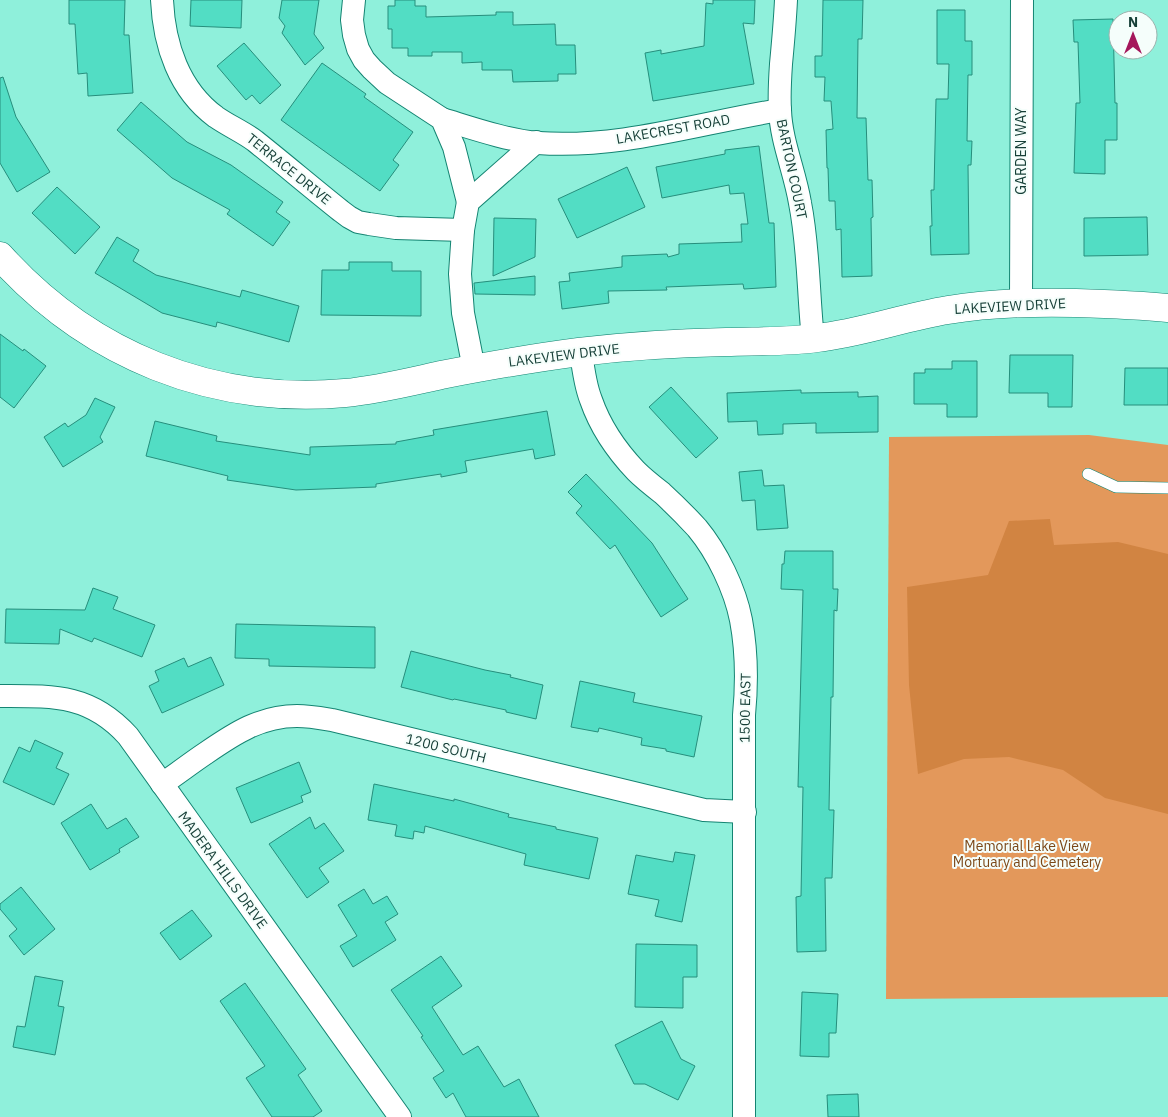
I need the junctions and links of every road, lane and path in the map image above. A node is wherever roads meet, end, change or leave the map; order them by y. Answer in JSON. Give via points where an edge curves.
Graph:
{"nodes":[{"id":1,"x":162,"y":0,"type":"edge"},
{"id":2,"x":354,"y":0,"type":"edge"},
{"id":3,"x":786,"y":0,"type":"edge"},
{"id":4,"x":1022,"y":0,"type":"edge"},
{"id":5,"x":780,"y":110,"type":"junction"},
{"id":6,"x":442,"y":118,"type":"junction"},
{"id":7,"x":536,"y":142,"type":"junction"},
{"id":8,"x":468,"y":202,"type":"junction"},
{"id":9,"x":463,"y":230,"type":"junction"},
{"id":10,"x":0,"y":256,"type":"edge"},
{"id":11,"x":1021,"y":303,"type":"junction"},
{"id":12,"x":1168,"y":308,"type":"edge"},
{"id":13,"x":813,"y":339,"type":"junction"},
{"id":14,"x":581,"y":352,"type":"junction"},
{"id":15,"x":474,"y":369,"type":"junction"},
{"id":16,"x":1088,"y":474,"type":"dead end"},
{"id":17,"x":1168,"y":488,"type":"edge"},
{"id":18,"x":0,"y":696,"type":"edge"},
{"id":19,"x":162,"y":784,"type":"junction"},
{"id":20,"x":745,"y":812,"type":"junction"},
{"id":21,"x":400,"y":1117,"type":"edge"},
{"id":22,"x":744,"y":1117,"type":"edge"}],
"edges":[{"from":1,"to":9,"type":"street","name":"TERRACE DRIVE","via":[[166,37],[180,74],[202,105],[216,117],[251,138],[349,218],[396,228]]},
{"from":2,"to":6,"type":"street","name":"LAKECREST ROAD","via":[[354,35],[364,60],[387,82]]},
{"from":3,"to":5,"type":"street","name":"BARTON COURT"},
{"from":4,"to":11,"type":"street","name":"GARDEN WAY"},
{"from":5,"to":7,"type":"street","name":"LAKECREST ROAD","via":[[634,138],[566,144]]},
{"from":5,"to":13,"type":"street","name":"BARTON COURT","via":[[804,228]]},
{"from":6,"to":7,"type":"street","name":"LAKECREST ROAD","via":[[506,137]]},
{"from":6,"to":8,"type":"street","via":[[454,147]]},
{"from":7,"to":8,"type":"street"},
{"from":8,"to":9,"type":"street"},
{"from":9,"to":15,"type":"street","via":[[461,294]]},
{"from":10,"to":15,"type":"street","name":"LAKEVIEW DRIVE","via":[[49,304],[102,340],[150,364],[224,388],[272,394],[338,394]]},
{"from":11,"to":12,"type":"street","name":"LAKEVIEW DRIVE"},
{"from":11,"to":13,"type":"street","name":"LAKEVIEW DRIVE","via":[[946,310],[844,335]]},
{"from":13,"to":14,"type":"street","name":"LAKEVIEW DRIVE"},
{"from":14,"to":15,"type":"street","name":"LAKEVIEW DRIVE"},
{"from":14,"to":20,"type":"street","name":"1500 EAST","via":[[591,400],[610,438],[637,472],[697,529],[724,572],[734,595],[741,619],[746,672]]},
{"from":16,"to":17,"type":"lane","via":[[1116,487]]},
{"from":18,"to":19,"type":"street","name":"MADERA HILLS DRIVE","via":[[59,697],[91,707],[117,724]]},
{"from":19,"to":20,"type":"street","name":"1200 SOUTH","via":[[230,736],[263,721],[297,716],[332,720],[704,810]]},
{"from":19,"to":21,"type":"street","name":"MADERA HILLS DRIVE"},
{"from":20,"to":22,"type":"street","name":"1500 EAST"}]}
